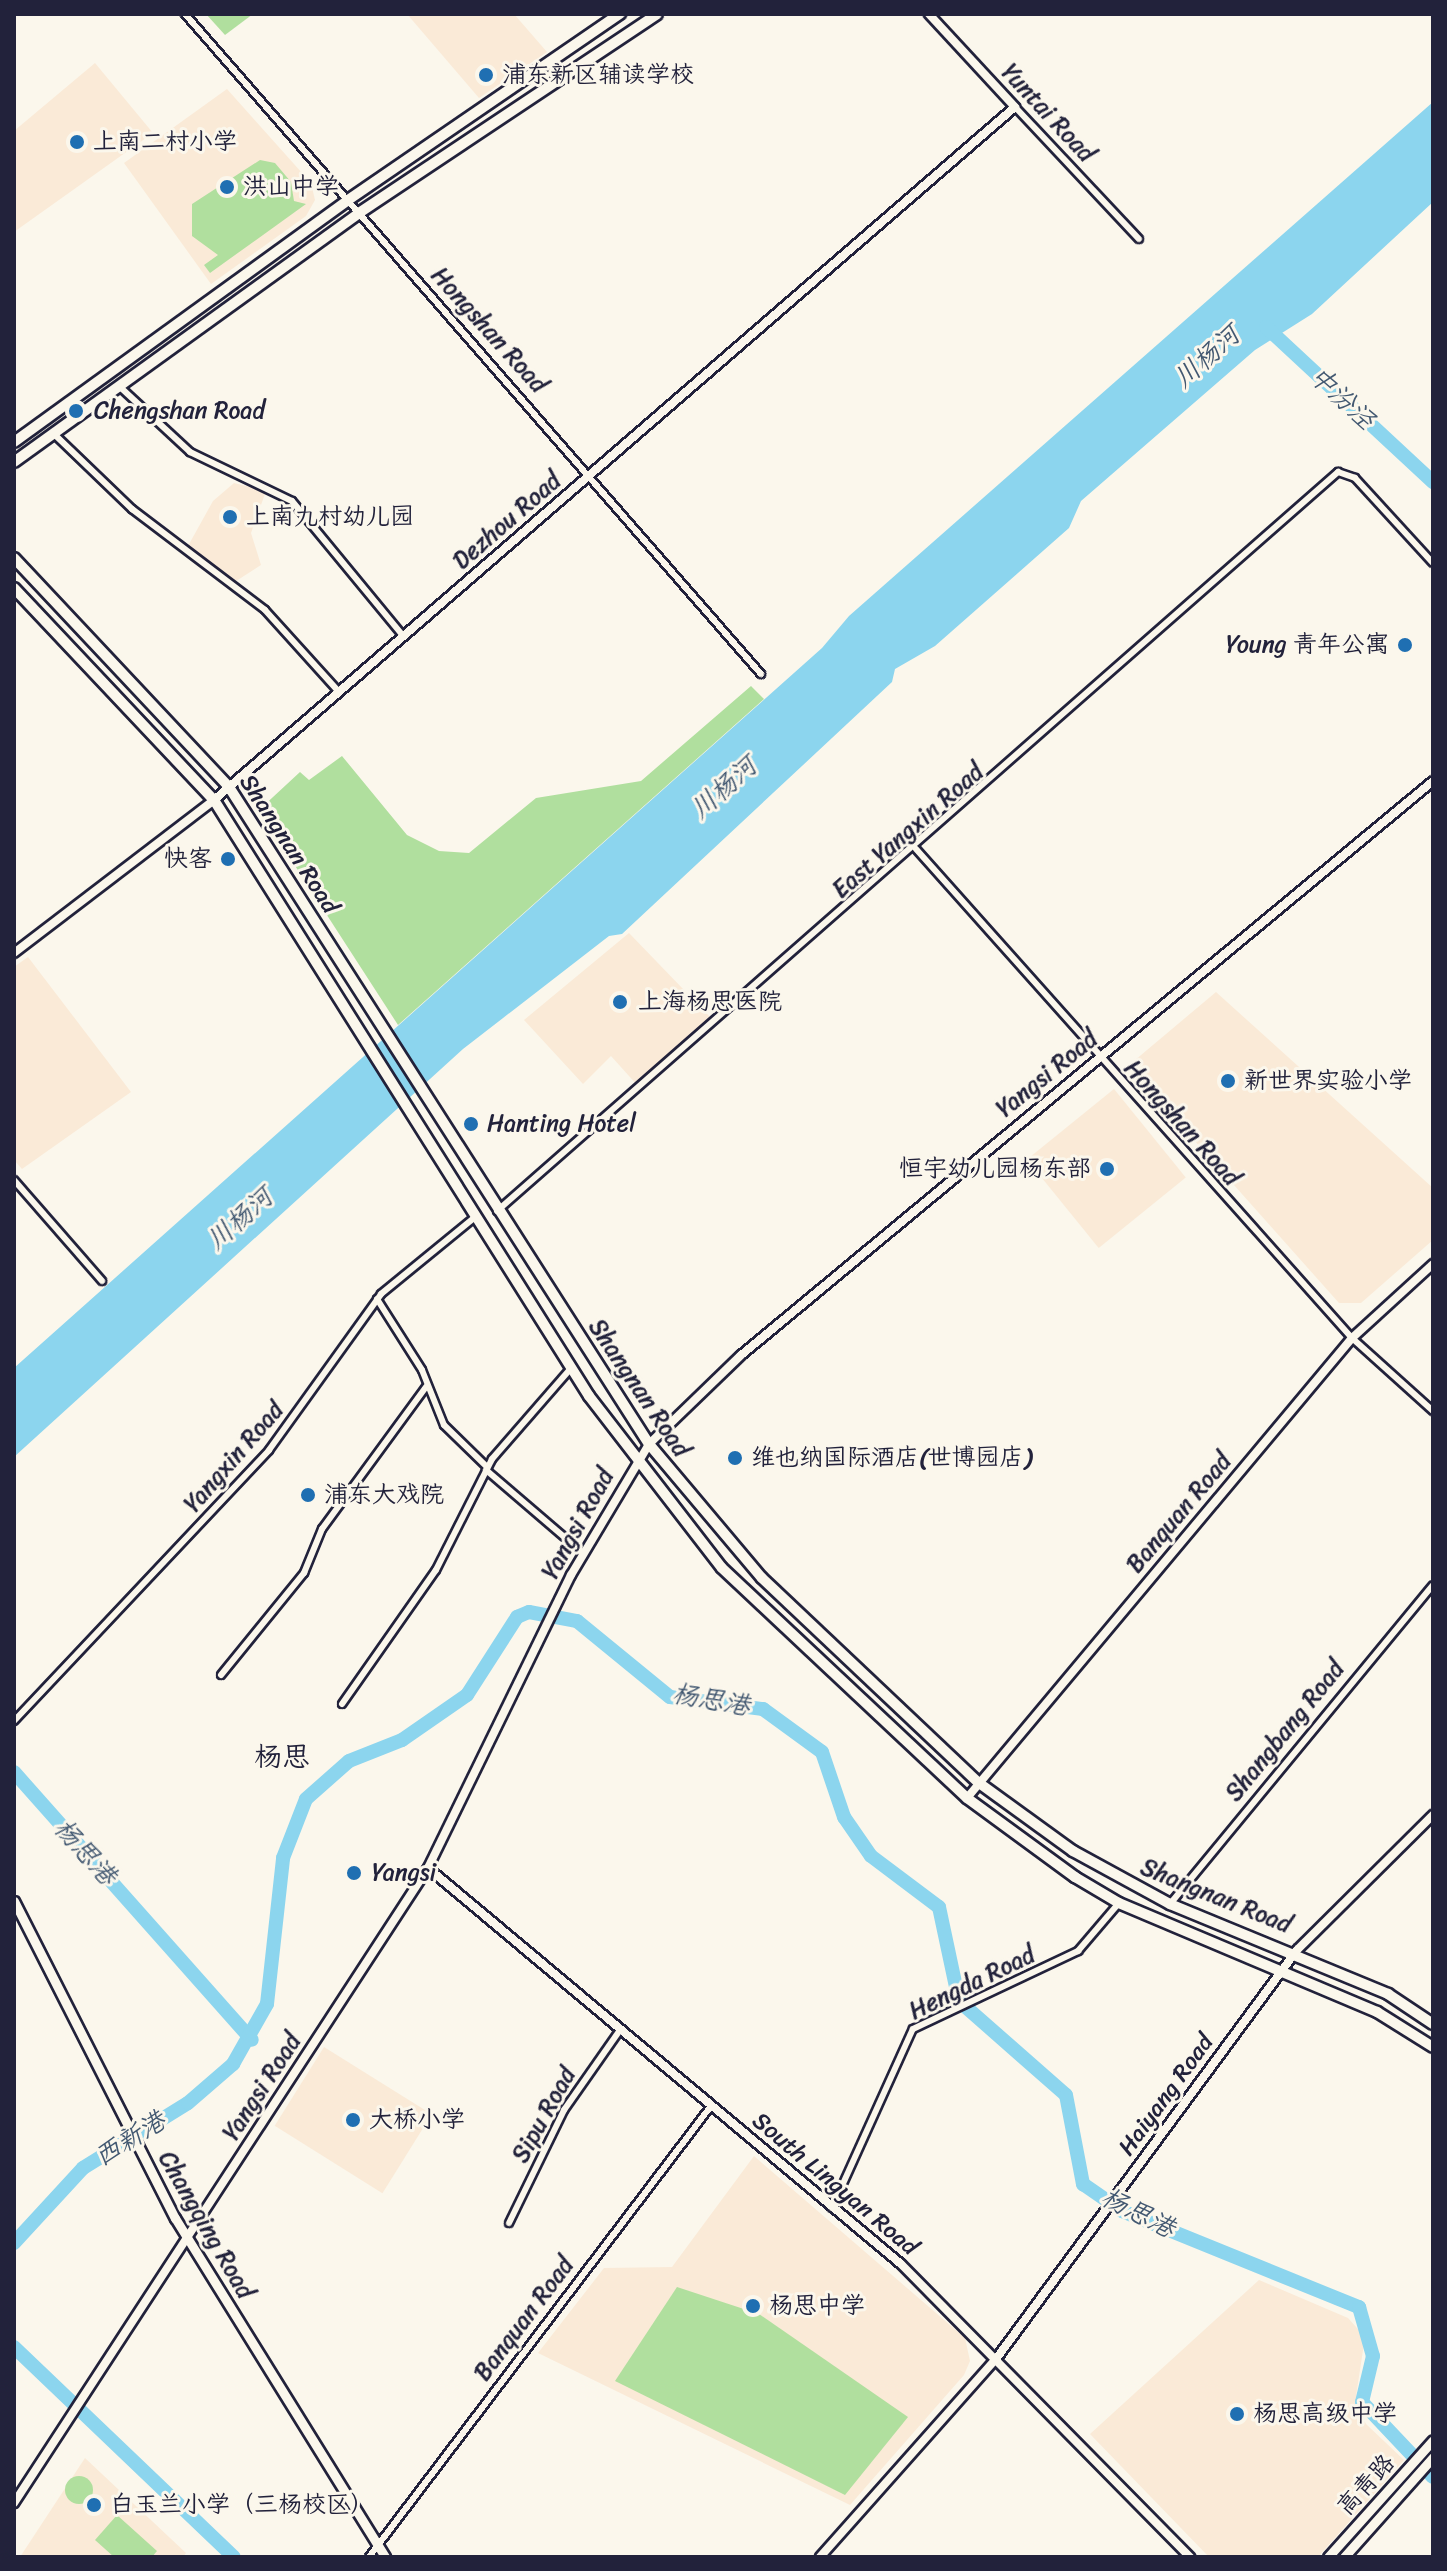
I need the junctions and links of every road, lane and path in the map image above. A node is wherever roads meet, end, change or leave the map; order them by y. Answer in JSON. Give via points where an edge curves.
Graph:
{"nodes":[{"id":1,"x":185,"y":14,"type":"edge"},
{"id":2,"x":620,"y":14,"type":"edge"},
{"id":3,"x":657,"y":14,"type":"edge"},
{"id":4,"x":929,"y":14,"type":"edge"},
{"id":5,"x":1015,"y":107,"type":"junction"},
{"id":6,"x":348,"y":200,"type":"junction"},
{"id":7,"x":359,"y":213,"type":"junction"},
{"id":8,"x":1139,"y":239,"type":"dead end"},
{"id":9,"x":119,"y":386,"type":"junction"},
{"id":10,"x":53,"y":433,"type":"junction"},
{"id":11,"x":14,"y":442,"type":"edge"},
{"id":12,"x":14,"y":462,"type":"edge"},
{"id":13,"x":589,"y":476,"type":"junction"},
{"id":14,"x":14,"y":558,"type":"edge"},
{"id":15,"x":1433,"y":563,"type":"edge"},
{"id":16,"x":14,"y":588,"type":"edge"},
{"id":17,"x":404,"y":637,"type":"junction"},
{"id":18,"x":761,"y":674,"type":"dead end"},
{"id":19,"x":339,"y":692,"type":"junction"},
{"id":20,"x":1433,"y":781,"type":"edge"},
{"id":21,"x":229,"y":787,"type":"junction"},
{"id":22,"x":214,"y":800,"type":"junction"},
{"id":23,"x":916,"y":849,"type":"junction"},
{"id":24,"x":14,"y":953,"type":"edge"},
{"id":25,"x":1099,"y":1058,"type":"junction"},
{"id":26,"x":14,"y":1180,"type":"edge"},
{"id":27,"x":497,"y":1211,"type":"junction"},
{"id":28,"x":475,"y":1217,"type":"junction"},
{"id":29,"x":1433,"y":1264,"type":"edge"},
{"id":30,"x":102,"y":1281,"type":"dead end"},
{"id":31,"x":377,"y":1299,"type":"junction"},
{"id":32,"x":1352,"y":1338,"type":"junction"},
{"id":33,"x":572,"y":1367,"type":"junction"},
{"id":34,"x":426,"y":1387,"type":"junction"},
{"id":35,"x":1433,"y":1411,"type":"edge"},
{"id":36,"x":649,"y":1444,"type":"junction"},
{"id":37,"x":636,"y":1463,"type":"junction"},
{"id":38,"x":486,"y":1468,"type":"junction"},
{"id":39,"x":583,"y":1553,"type":"junction"},
{"id":40,"x":1433,"y":1585,"type":"edge"},
{"id":41,"x":221,"y":1675,"type":"dead end"},
{"id":42,"x":342,"y":1704,"type":"dead end"},
{"id":43,"x":14,"y":1721,"type":"edge"},
{"id":44,"x":979,"y":1783,"type":"junction"},
{"id":45,"x":967,"y":1798,"type":"junction"},
{"id":46,"x":1433,"y":1815,"type":"edge"},
{"id":47,"x":428,"y":1868,"type":"junction"},
{"id":48,"x":14,"y":1901,"type":"edge"},
{"id":49,"x":1119,"y":1903,"type":"junction"},
{"id":50,"x":1170,"y":1904,"type":"junction"},
{"id":51,"x":1297,"y":1950,"type":"junction"},
{"id":52,"x":1283,"y":1968,"type":"junction"},
{"id":53,"x":1433,"y":2024,"type":"edge"},
{"id":54,"x":620,"y":2030,"type":"junction"},
{"id":55,"x":1433,"y":2047,"type":"edge"},
{"id":56,"x":711,"y":2106,"type":"junction"},
{"id":57,"x":832,"y":2208,"type":"junction"},
{"id":58,"x":509,"y":2223,"type":"dead end"},
{"id":59,"x":187,"y":2239,"type":"junction"},
{"id":60,"x":996,"y":2359,"type":"junction"},
{"id":61,"x":1432,"y":2442,"type":"edge"},
{"id":62,"x":1433,"y":2457,"type":"edge"},
{"id":63,"x":14,"y":2503,"type":"edge"},
{"id":64,"x":378,"y":2545,"type":"junction"},
{"id":65,"x":369,"y":2557,"type":"edge"},
{"id":66,"x":385,"y":2557,"type":"edge"},
{"id":67,"x":820,"y":2557,"type":"edge"},
{"id":68,"x":1190,"y":2557,"type":"edge"},
{"id":69,"x":1328,"y":2557,"type":"edge"},
{"id":70,"x":1344,"y":2557,"type":"edge"}],
"edges":[{"from":1,"to":6,"type":"street","name":"Hongshan Road"},
{"from":2,"to":6,"type":"main road"},
{"from":3,"to":7,"type":"main road"},
{"from":4,"to":5,"type":"street","name":"Yuntai Road"},
{"from":5,"to":8,"type":"street","name":"Yuntai Road"},
{"from":5,"to":13,"type":"street","name":"Dezhou Road"},
{"from":6,"to":7,"type":"street","name":"Hongshan Road"},
{"from":6,"to":11,"type":"main road"},
{"from":7,"to":9,"type":"main road"},
{"from":7,"to":13,"type":"street","name":"Hongshan Road"},
{"from":9,"to":10,"type":"main road"},
{"from":9,"to":17,"type":"street","via":[[190,452],[292,501]]},
{"from":10,"to":12,"type":"main road"},
{"from":10,"to":19,"type":"street","via":[[132,509],[265,610]]},
{"from":13,"to":17,"type":"street","name":"Dezhou Road"},
{"from":13,"to":18,"type":"street","name":"Hongshan Road"},
{"from":14,"to":21,"type":"main road","name":"Shangnan Road"},
{"from":15,"to":23,"type":"street","name":"East Yangxin Road","via":[[1351,474],[1338,472]]},
{"from":16,"to":22,"type":"main road","name":"Shangnan Road"},
{"from":17,"to":19,"type":"street","name":"Dezhou Road"},
{"from":19,"to":21,"type":"street","name":"Dezhou Road"},
{"from":20,"to":25,"type":"street","name":"Yangsi Road"},
{"from":21,"to":22,"type":"street","name":"Dezhou Road"},
{"from":21,"to":27,"type":"main road","name":"Shangnan Road"},
{"from":22,"to":24,"type":"street","name":"Dezhou Road"},
{"from":22,"to":28,"type":"main road","name":"Shangnan Road"},
{"from":23,"to":25,"type":"street","name":"Hongshan Road"},
{"from":23,"to":27,"type":"street","name":"East Yangxin Road"},
{"from":25,"to":32,"type":"street","name":"Hongshan Road"},
{"from":25,"to":36,"type":"street","name":"Yangsi Road","via":[[740,1356]]},
{"from":26,"to":30,"type":"street"},
{"from":27,"to":36,"type":"main road","name":"Shangnan Road"},
{"from":28,"to":31,"type":"street","name":"Yangxin Road"},
{"from":28,"to":33,"type":"main road","name":"Shangnan Road"},
{"from":29,"to":32,"type":"street","name":"Banquan Road"},
{"from":31,"to":34,"type":"street"},
{"from":31,"to":43,"type":"street","name":"Yangxin Road","via":[[269,1450]]},
{"from":32,"to":35,"type":"street","name":"Hongshan Road"},
{"from":32,"to":44,"type":"street","name":"Banquan Road"},
{"from":33,"to":37,"type":"main road","name":"Shangnan Road"},
{"from":33,"to":38,"type":"street"},
{"from":34,"to":38,"type":"street","via":[[452,1436]]},
{"from":34,"to":41,"type":"street","via":[[322,1529],[304,1573]]},
{"from":36,"to":37,"type":"street","name":"Yangsi Road"},
{"from":36,"to":44,"type":"main road","name":"Shangnan Road","via":[[762,1578]]},
{"from":37,"to":39,"type":"street","name":"Yangsi Road"},
{"from":37,"to":45,"type":"main road","name":"Shangnan Road","via":[[760,1607]]},
{"from":38,"to":39,"type":"street"},
{"from":38,"to":42,"type":"street","via":[[436,1570]]},
{"from":39,"to":47,"type":"street","name":"Yangsi Road"},
{"from":40,"to":50,"type":"street","name":"Shangbang Road"},
{"from":44,"to":45,"type":"street","name":"Banquan Road"},
{"from":44,"to":50,"type":"main road","name":"Shangnan Road","via":[[1073,1851]]},
{"from":45,"to":49,"type":"main road","name":"Shangnan Road"},
{"from":46,"to":51,"type":"street","name":"Haiyang Road"},
{"from":47,"to":54,"type":"street","name":"South Lingyan Road"},
{"from":47,"to":59,"type":"street","name":"Yangsi Road"},
{"from":48,"to":59,"type":"main road","name":"Changqing Road"},
{"from":49,"to":52,"type":"main road","name":"Shangnan Road"},
{"from":49,"to":57,"type":"street","name":"Hengda Road","via":[[1078,1951],[920,2024],[903,2042]]},
{"from":50,"to":51,"type":"main road","name":"Shangnan Road"},
{"from":51,"to":52,"type":"street","name":"Haiyang Road"},
{"from":51,"to":53,"type":"main road","name":"Shangnan Road"},
{"from":52,"to":55,"type":"main road","name":"Shangnan Road"},
{"from":52,"to":60,"type":"street","name":"Haiyang Road"},
{"from":54,"to":56,"type":"street","name":"South Lingyan Road"},
{"from":54,"to":58,"type":"street","name":"Sipu Road","via":[[564,2110]]},
{"from":56,"to":57,"type":"street","name":"South Lingyan Road"},
{"from":56,"to":64,"type":"street","name":"Banquan Road"},
{"from":57,"to":60,"type":"street","name":"South Lingyan Road"},
{"from":59,"to":63,"type":"street","name":"Yangsi Road"},
{"from":59,"to":64,"type":"main road","name":"Changqing Road"},
{"from":60,"to":67,"type":"street","name":"Haiyang Road"},
{"from":60,"to":68,"type":"street","name":"South Lingyan Road"},
{"from":61,"to":69,"type":"main road","name":"高青路"},
{"from":62,"to":70,"type":"main road"},
{"from":64,"to":65,"type":"street","name":"Banquan Road"},
{"from":64,"to":66,"type":"main road","name":"Changqing Road"}]}
